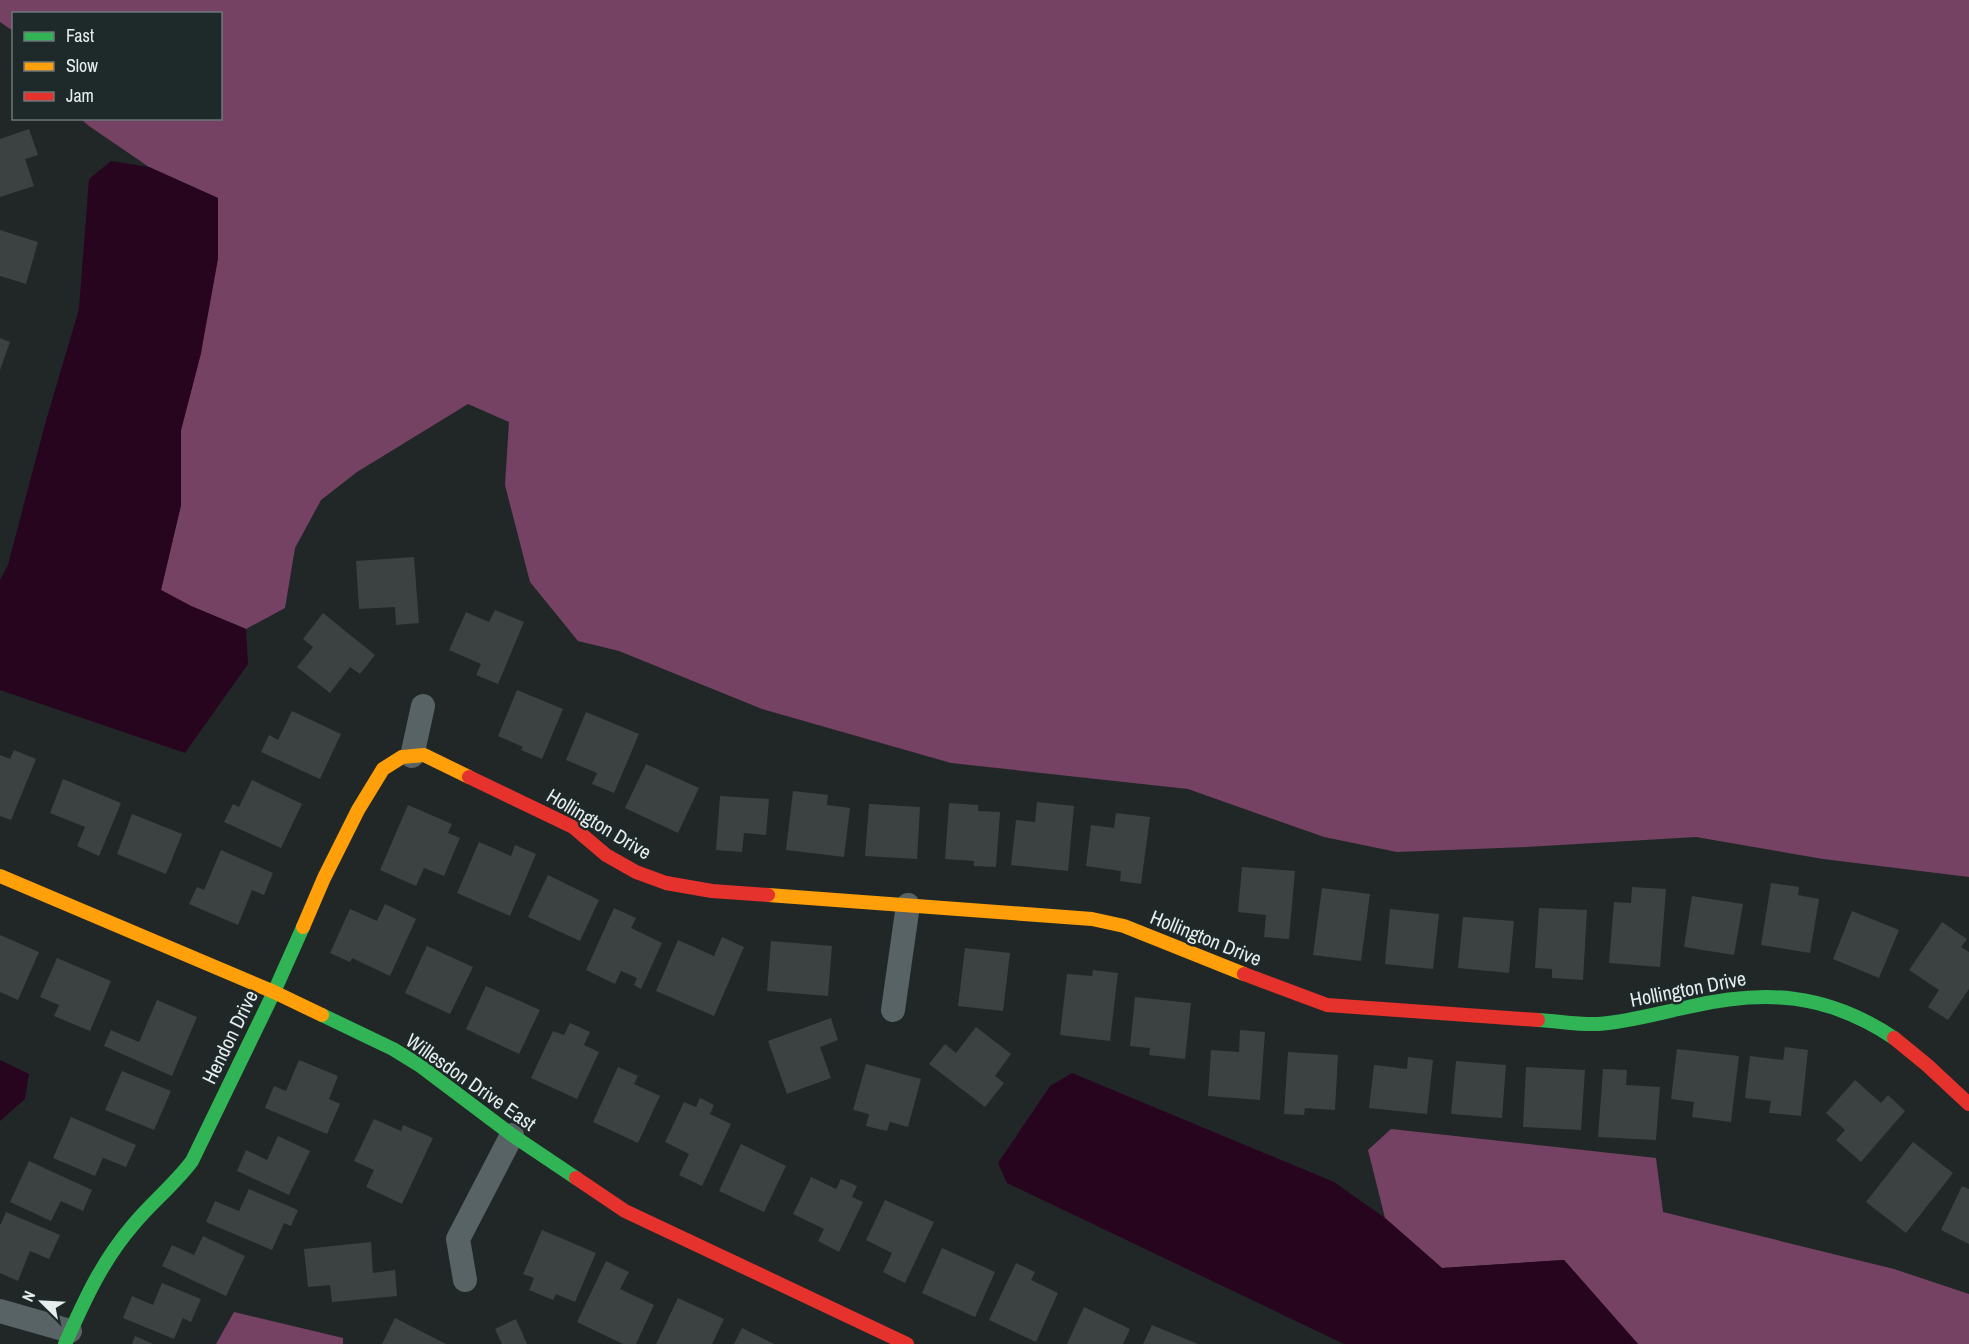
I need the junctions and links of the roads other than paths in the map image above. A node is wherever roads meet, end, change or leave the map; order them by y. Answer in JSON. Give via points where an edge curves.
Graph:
{"nodes":[{"id":1,"x":423,"y":706,"type":"dead end"},
{"id":2,"x":418,"y":755,"type":"junction"},
{"id":3,"x":0,"y":876,"type":"edge"},
{"id":4,"x":908,"y":905,"type":"junction"},
{"id":5,"x":274,"y":992,"type":"junction"},
{"id":6,"x":893,"y":1010,"type":"dead end"},
{"id":7,"x":1969,"y":1104,"type":"edge"},
{"id":8,"x":512,"y":1136,"type":"junction"},
{"id":9,"x":465,"y":1280,"type":"dead end"},
{"id":10,"x":0,"y":1311,"type":"edge"},
{"id":11,"x":68,"y":1337,"type":"edge"},
{"id":12,"x":907,"y":1344,"type":"edge"}],
"edges":[{"from":1,"to":2,"type":"street"},
{"from":2,"to":4,"type":"street","name":"Hollington Drive","via":[[573,827],[606,855],[666,883],[712,891]]},
{"from":2,"to":5,"type":"street","name":"Hendon Drive","via":[[402,757],[383,769],[358,810]]},
{"from":3,"to":5,"type":"street","name":"Willesdon Drive East"},
{"from":4,"to":6,"type":"street"},
{"from":4,"to":7,"type":"street","name":"Hollington Drive","via":[[1092,919],[1124,926],[1327,1005],[1596,1024],[1622,1022],[1722,999],[1792,996],[1833,1006],[1882,1029]]},
{"from":5,"to":8,"type":"street","name":"Willesdon Drive East","via":[[410,1060]]},
{"from":5,"to":11,"type":"street","name":"Hendon Drive","via":[[192,1161],[117,1245],[90,1286]]},
{"from":8,"to":9,"type":"street","via":[[458,1239]]},
{"from":8,"to":12,"type":"street","name":"Willesdon Drive East","via":[[625,1211]]},
{"from":10,"to":11,"type":"street"}]}
